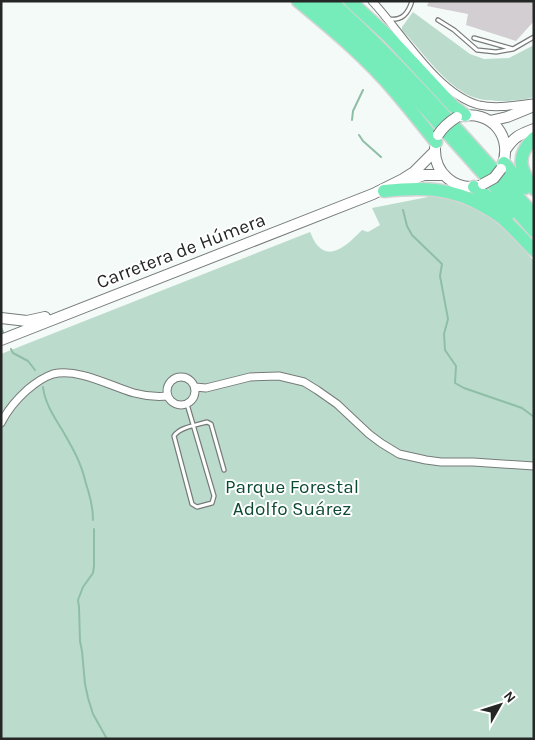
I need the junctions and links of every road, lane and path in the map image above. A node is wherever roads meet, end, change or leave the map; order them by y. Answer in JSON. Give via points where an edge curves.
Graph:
{"nodes":[{"id":1,"x":298,"y":1,"type":"edge"},
{"id":2,"x":315,"y":1,"type":"edge"},
{"id":3,"x":331,"y":1,"type":"edge"},
{"id":4,"x":350,"y":1,"type":"edge"},
{"id":5,"x":372,"y":1,"type":"edge"},
{"id":6,"x":412,"y":1,"type":"edge"},
{"id":7,"x":387,"y":18,"type":"junction"},
{"id":8,"x":438,"y":20,"type":"dead end"},
{"id":9,"x":534,"y":37,"type":"edge"},
{"id":10,"x":474,"y":38,"type":"dead end"},
{"id":11,"x":513,"y":49,"type":"junction"},
{"id":12,"x":534,"y":105,"type":"edge"},
{"id":13,"x":461,"y":116,"type":"junction"},
{"id":14,"x":490,"y":121,"type":"junction"},
{"id":15,"x":534,"y":129,"type":"edge"},
{"id":16,"x":534,"y":138,"type":"edge"},
{"id":17,"x":436,"y":143,"type":"junction"},
{"id":18,"x":506,"y":149,"type":"junction"},
{"id":19,"x":503,"y":166,"type":"junction"},
{"id":20,"x":444,"y":175,"type":"junction"},
{"id":21,"x":478,"y":186,"type":"junction"},
{"id":22,"x":534,"y":189,"type":"edge"},
{"id":23,"x":379,"y":192,"type":"junction"},
{"id":24,"x":534,"y":197,"type":"edge"},
{"id":25,"x":534,"y":215,"type":"edge"},
{"id":26,"x":534,"y":231,"type":"edge"},
{"id":27,"x":534,"y":245,"type":"edge"},
{"id":28,"x":534,"y":250,"type":"edge"},
{"id":29,"x":77,"y":310,"type":"junction"},
{"id":30,"x":1,"y":318,"type":"edge"},
{"id":31,"x":1,"y":340,"type":"edge"},
{"id":32,"x":195,"y":387,"type":"junction"},
{"id":33,"x":168,"y":396,"type":"junction"},
{"id":34,"x":187,"y":404,"type":"junction"},
{"id":35,"x":1,"y":423,"type":"edge"},
{"id":36,"x":193,"y":426,"type":"junction"},
{"id":37,"x":534,"y":466,"type":"edge"},
{"id":38,"x":224,"y":470,"type":"dead end"}],
"edges":[{"from":1,"to":17,"type":"highway","via":[[364,59],[397,93]]},
{"from":2,"to":26,"type":"highway","via":[[396,77]]},
{"from":3,"to":25,"type":"highway","via":[[402,70]]},
{"from":4,"to":13,"type":"highway","via":[[388,36]]},
{"from":5,"to":7,"type":"street"},
{"from":6,"to":7,"type":"lane","via":[[405,16]]},
{"from":7,"to":12,"type":"street","via":[[431,72],[463,99],[502,107]]},
{"from":8,"to":11,"type":"lane","via":[[477,50],[496,52]]},
{"from":9,"to":11,"type":"lane"},
{"from":10,"to":11,"type":"lane"},
{"from":12,"to":14,"type":"main road"},
{"from":13,"to":14,"type":"main road","via":[[474,115]]},
{"from":13,"to":17,"type":"main road","bridge":true,"via":[[443,128]]},
{"from":14,"to":18,"type":"main road","via":[[505,140]]},
{"from":15,"to":18,"type":"main road","via":[[513,139]]},
{"from":16,"to":22,"type":"highway","via":[[522,154],[521,165]]},
{"from":17,"to":20,"type":"main road","via":[[436,160]]},
{"from":17,"to":23,"type":"main road","name":"Carretera de Húmera","via":[[414,172]]},
{"from":18,"to":19,"type":"main road"},
{"from":19,"to":21,"type":"main road","bridge":true,"via":[[494,178]]},
{"from":19,"to":24,"type":"highway"},
{"from":20,"to":21,"type":"main road","via":[[462,186]]},
{"from":20,"to":23,"type":"main road","name":"Carretera de Húmera","via":[[422,175]]},
{"from":21,"to":27,"type":"highway"},
{"from":23,"to":28,"type":"highway","via":[[436,189],[463,196],[499,216]]},
{"from":23,"to":29,"type":"main road","name":"Carretera de Húmera"},
{"from":29,"to":30,"type":"main road","via":[[63,310],[27,321]]},
{"from":29,"to":31,"type":"main road","name":"Carretera de Húmera"},
{"from":32,"to":33,"type":"street","via":[[191,380],[178,377],[168,385]]},
{"from":32,"to":34,"type":"street","via":[[194,397]]},
{"from":32,"to":37,"type":"street","via":[[206,388],[250,377],[279,376],[304,382],[322,393],[369,434],[399,454],[442,462]]},
{"from":33,"to":34,"type":"street","via":[[176,404]]},
{"from":33,"to":35,"type":"street","via":[[136,394],[79,374],[52,374],[22,394]]},
{"from":34,"to":36,"type":"lane"},
{"from":36,"to":36,"type":"lane","via":[[174,436],[192,504],[197,508],[212,503],[214,496]]},
{"from":36,"to":38,"type":"lane","via":[[211,424]]}]}
